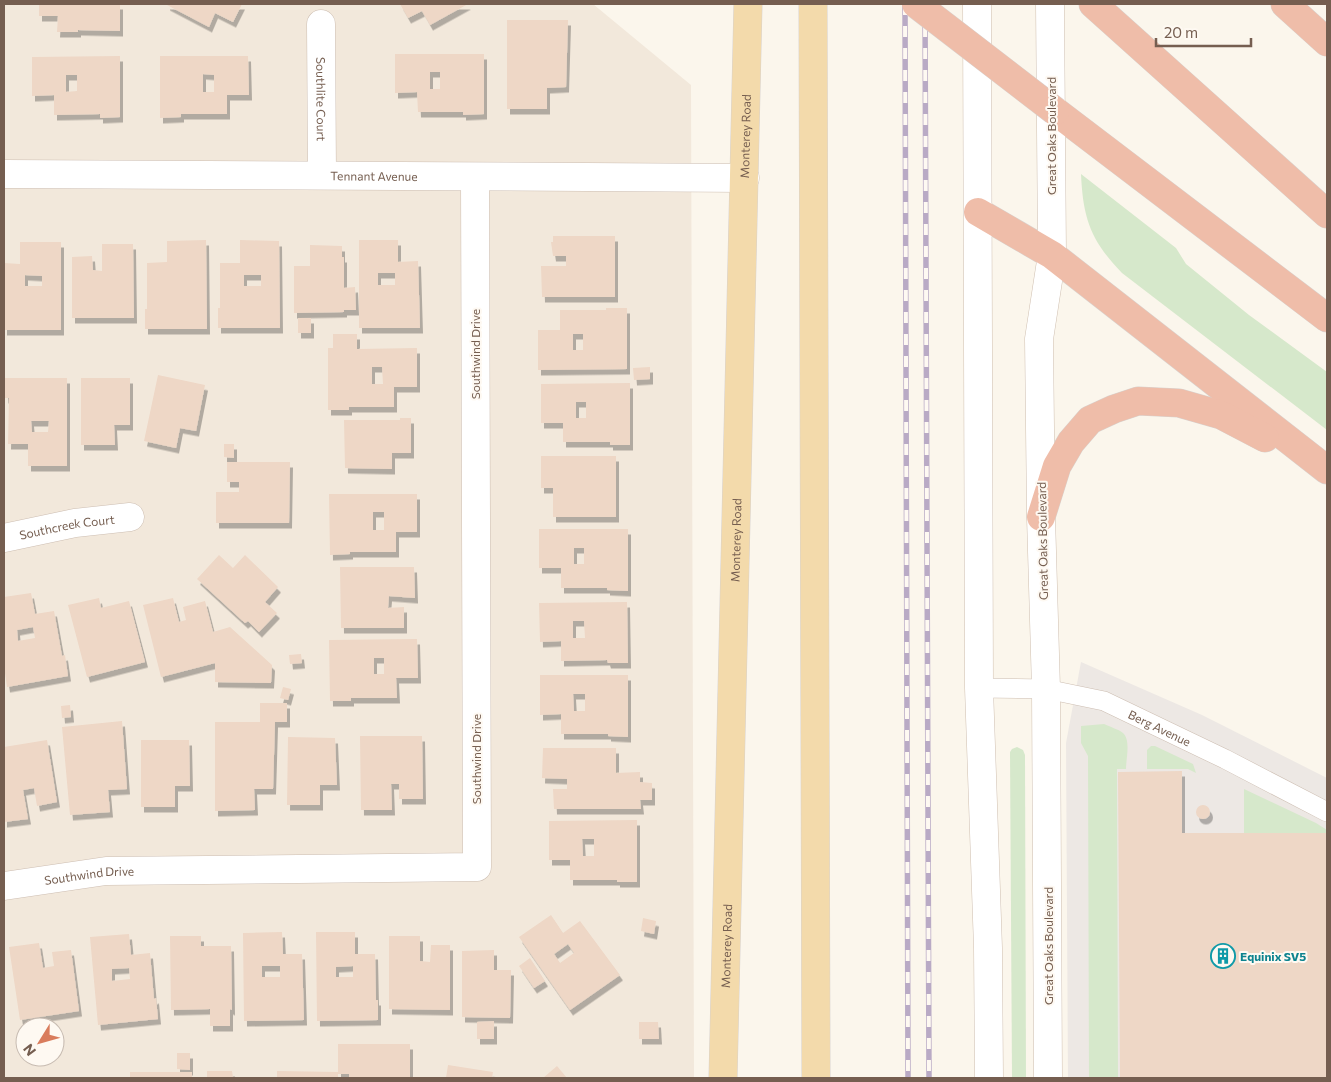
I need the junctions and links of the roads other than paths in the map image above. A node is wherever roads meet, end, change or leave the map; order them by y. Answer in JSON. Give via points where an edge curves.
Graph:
{"nodes":[{"id":1,"x":748,"y":4,"type":"edge"},
{"id":2,"x":813,"y":4,"type":"edge"},
{"id":3,"x":916,"y":4,"type":"edge"},
{"id":4,"x":977,"y":4,"type":"edge"},
{"id":5,"x":1050,"y":4,"type":"edge"},
{"id":6,"x":1093,"y":4,"type":"edge"},
{"id":7,"x":1285,"y":4,"type":"edge"},
{"id":8,"x":321,"y":24,"type":"dead end"},
{"id":9,"x":1327,"y":42,"type":"edge"},
{"id":10,"x":4,"y":174,"type":"edge"},
{"id":11,"x":322,"y":174,"type":"junction"},
{"id":12,"x":475,"y":177,"type":"junction"},
{"id":13,"x":745,"y":178,"type":"junction"},
{"id":14,"x":978,"y":212,"type":"junction"},
{"id":15,"x":1327,"y":214,"type":"edge"},
{"id":16,"x":1052,"y":256,"type":"junction"},
{"id":17,"x":1327,"y":318,"type":"edge"},
{"id":18,"x":1327,"y":470,"type":"edge"},
{"id":19,"x":1041,"y":516,"type":"junction"},
{"id":20,"x":130,"y":517,"type":"dead end"},
{"id":21,"x":4,"y":538,"type":"edge"},
{"id":22,"x":979,"y":688,"type":"junction"},
{"id":23,"x":1046,"y":689,"type":"junction"},
{"id":24,"x":1327,"y":812,"type":"edge"},
{"id":25,"x":4,"y":886,"type":"edge"},
{"id":26,"x":723,"y":1078,"type":"edge"},
{"id":27,"x":816,"y":1078,"type":"edge"},
{"id":28,"x":989,"y":1078,"type":"edge"},
{"id":29,"x":1048,"y":1078,"type":"edge"}],
"edges":[{"from":1,"to":13,"type":"main road","name":"Monterey Road"},
{"from":2,"to":27,"type":"main road"},
{"from":3,"to":17,"type":"highway","bridge":true},
{"from":4,"to":14,"type":"street"},
{"from":5,"to":16,"type":"street","name":"Great Oaks Boulevard"},
{"from":6,"to":15,"type":"highway"},
{"from":7,"to":9,"type":"highway"},
{"from":8,"to":11,"type":"street","name":"Southlite Court"},
{"from":10,"to":11,"type":"street","name":"Tennant Avenue"},
{"from":11,"to":12,"type":"street","name":"Tennant Avenue"},
{"from":12,"to":13,"type":"street","name":"Tennant Avenue"},
{"from":12,"to":25,"type":"street","name":"Southwind Drive","via":[[476,867],[106,871]]},
{"from":13,"to":26,"type":"main road","name":"Monterey Road"},
{"from":14,"to":16,"type":"highway"},
{"from":14,"to":22,"type":"street"},
{"from":16,"to":18,"type":"highway"},
{"from":16,"to":19,"type":"street","name":"Great Oaks Boulevard","via":[[1039,339]]},
{"from":18,"to":19,"type":"highway","via":[[1221,415],[1179,403],[1138,401],[1090,420],[1070,442],[1057,466]]},
{"from":19,"to":23,"type":"street","name":"Great Oaks Boulevard"},
{"from":20,"to":21,"type":"street","name":"Southcreek Court","via":[[75,523]]},
{"from":22,"to":23,"type":"lane","name":"Berg Avenue"},
{"from":22,"to":28,"type":"street"},
{"from":23,"to":24,"type":"lane","name":"Berg Avenue","via":[[1104,701]]},
{"from":23,"to":29,"type":"street","name":"Great Oaks Boulevard"}]}
